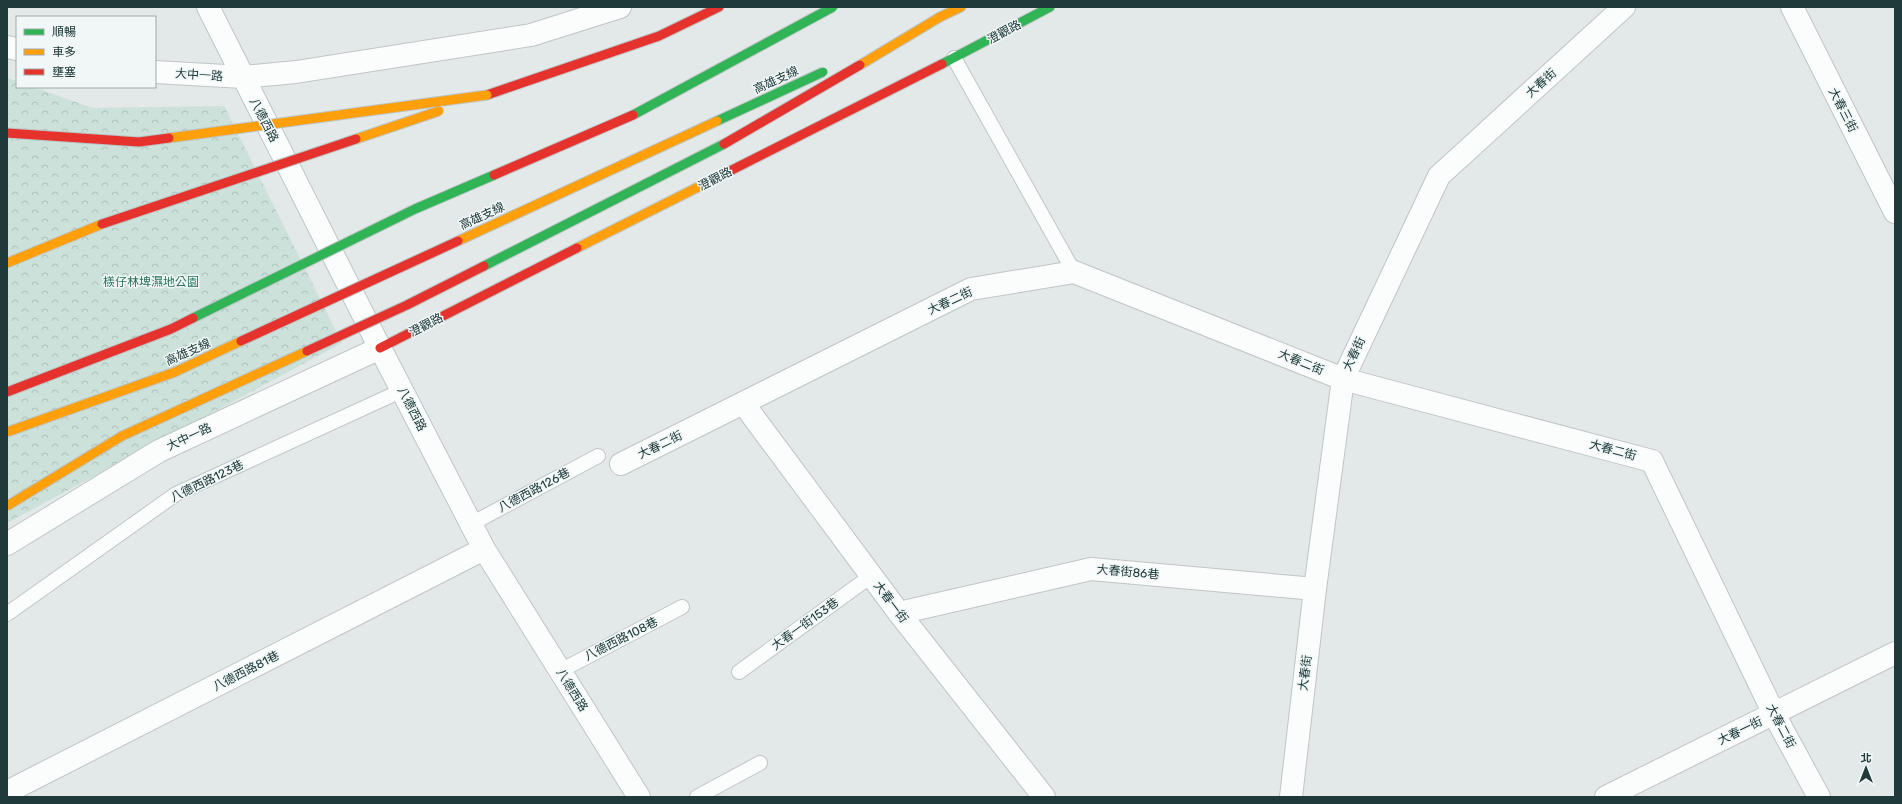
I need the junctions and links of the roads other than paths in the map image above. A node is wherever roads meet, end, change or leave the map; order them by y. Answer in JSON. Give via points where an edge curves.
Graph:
{"nodes":[{"id":1,"x":208,"y":7,"type":"edge"},
{"id":2,"x":620,"y":7,"type":"edge"},
{"id":3,"x":719,"y":7,"type":"edge"},
{"id":4,"x":833,"y":7,"type":"edge"},
{"id":5,"x":961,"y":7,"type":"edge"},
{"id":6,"x":1050,"y":7,"type":"edge"},
{"id":7,"x":1624,"y":7,"type":"edge"},
{"id":8,"x":1792,"y":7,"type":"edge"},
{"id":9,"x":940,"y":17,"type":"junction"},
{"id":10,"x":854,"y":58,"type":"dead end"},
{"id":11,"x":954,"y":58,"type":"junction"},
{"id":12,"x":832,"y":68,"type":"dead end"},
{"id":13,"x":156,"y":72,"type":"edge"},
{"id":14,"x":243,"y":77,"type":"junction"},
{"id":15,"x":487,"y":95,"type":"junction"},
{"id":16,"x":7,"y":133,"type":"edge"},
{"id":17,"x":1895,"y":212,"type":"edge"},
{"id":18,"x":7,"y":264,"type":"edge"},
{"id":19,"x":1074,"y":272,"type":"junction"},
{"id":20,"x":380,"y":348,"type":"junction"},
{"id":21,"x":1343,"y":379,"type":"junction"},
{"id":22,"x":403,"y":390,"type":"junction"},
{"id":23,"x":7,"y":392,"type":"edge"},
{"id":24,"x":743,"y":403,"type":"junction"},
{"id":25,"x":7,"y":432,"type":"edge"},
{"id":26,"x":598,"y":456,"type":"dead end"},
{"id":27,"x":621,"y":464,"type":"dead end"},
{"id":28,"x":7,"y":506,"type":"edge"},
{"id":29,"x":471,"y":524,"type":"junction"},
{"id":30,"x":7,"y":544,"type":"edge"},
{"id":31,"x":484,"y":549,"type":"junction"},
{"id":32,"x":871,"y":576,"type":"junction"},
{"id":33,"x":1315,"y":589,"type":"junction"},
{"id":34,"x":682,"y":607,"type":"dead end"},
{"id":35,"x":7,"y":614,"type":"edge"},
{"id":36,"x":899,"y":614,"type":"junction"},
{"id":37,"x":1895,"y":653,"type":"edge"},
{"id":38,"x":560,"y":671,"type":"junction"},
{"id":39,"x":739,"y":672,"type":"dead end"},
{"id":40,"x":1774,"y":714,"type":"junction"},
{"id":41,"x":760,"y":763,"type":"dead end"},
{"id":42,"x":7,"y":792,"type":"edge"},
{"id":43,"x":639,"y":797,"type":"edge"},
{"id":44,"x":697,"y":797,"type":"edge"},
{"id":45,"x":1044,"y":797,"type":"edge"},
{"id":46,"x":1291,"y":797,"type":"edge"},
{"id":47,"x":1606,"y":797,"type":"edge"},
{"id":48,"x":1819,"y":797,"type":"edge"}],
"edges":[{"from":1,"to":14,"type":"street","name":"八德西路"},
{"from":2,"to":14,"type":"street","via":[[530,35],[296,72]]},
{"from":3,"to":15,"type":"main road","via":[[660,36]]},
{"from":4,"to":23,"type":"main road","bridge":true,"via":[[644,110],[415,209],[171,330]]},
{"from":5,"to":9,"type":"main road"},
{"from":6,"to":11,"type":"main road","name":"澄觀路"},
{"from":7,"to":21,"type":"street","name":"大春街","via":[[1439,176]]},
{"from":8,"to":17,"type":"street","name":"大春三街"},
{"from":9,"to":10,"type":"main road","bridge":true},
{"from":9,"to":28,"type":"main road","bridge":true,"via":[[732,140],[407,305],[122,436]]},
{"from":11,"to":19,"type":"lane"},
{"from":11,"to":20,"type":"main road","name":"澄觀路"},
{"from":12,"to":25,"type":"main road","name":"高雄支線","bridge":true,"via":[[175,372]]},
{"from":13,"to":14,"type":"street","name":"大中一路"},
{"from":14,"to":20,"type":"street","name":"八德西路"},
{"from":15,"to":16,"type":"main road","bridge":true,"via":[[139,142]]},
{"from":15,"to":18,"type":"main road","bridge":true,"via":[[102,224]]},
{"from":19,"to":21,"type":"street","name":"大春二街"},
{"from":19,"to":24,"type":"street","name":"大春二街","via":[[971,289]]},
{"from":20,"to":22,"type":"street","name":"八德西路"},
{"from":20,"to":30,"type":"street","name":"大中一路","via":[[159,451]]},
{"from":21,"to":33,"type":"street","name":"大春街"},
{"from":21,"to":40,"type":"street","name":"大春二街","via":[[1652,461]]},
{"from":22,"to":29,"type":"street","name":"八德西路"},
{"from":22,"to":35,"type":"lane","name":"八德西路123巷","via":[[176,494]]},
{"from":24,"to":27,"type":"street","name":"大春二街"},
{"from":24,"to":32,"type":"street","name":"大春一街"},
{"from":26,"to":29,"type":"lane","name":"八德西路126巷"},
{"from":29,"to":31,"type":"street","name":"八德西路"},
{"from":31,"to":38,"type":"street","name":"八德西路"},
{"from":31,"to":42,"type":"street","name":"八德西路81巷"},
{"from":32,"to":36,"type":"street","name":"大春一街"},
{"from":32,"to":39,"type":"lane","name":"大春一街153巷"},
{"from":33,"to":36,"type":"street","name":"大春街86巷","via":[[1092,569]]},
{"from":33,"to":46,"type":"street","name":"大春街"},
{"from":34,"to":38,"type":"lane","name":"八德西路108巷"},
{"from":36,"to":45,"type":"street","name":"大春一街"},
{"from":37,"to":40,"type":"street","name":"大春一街"},
{"from":38,"to":43,"type":"street","name":"八德西路"},
{"from":40,"to":47,"type":"street","name":"大春一街"},
{"from":40,"to":48,"type":"street","name":"大春二街"},
{"from":41,"to":44,"type":"lane"}]}
